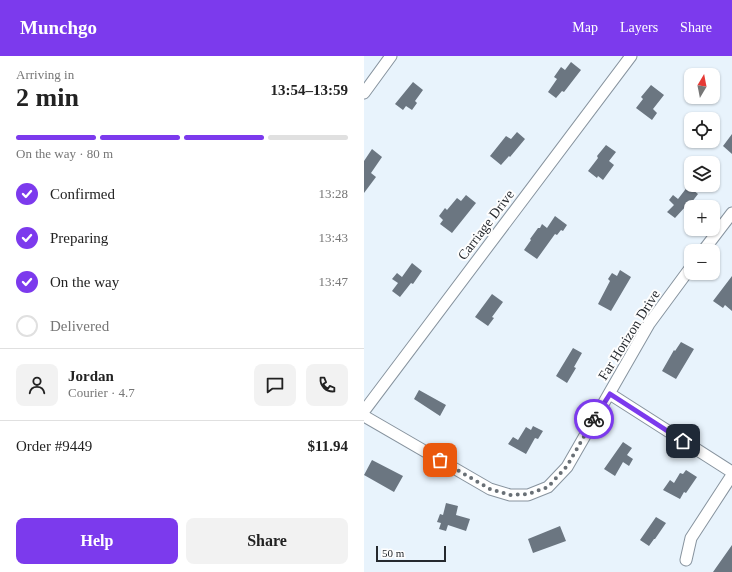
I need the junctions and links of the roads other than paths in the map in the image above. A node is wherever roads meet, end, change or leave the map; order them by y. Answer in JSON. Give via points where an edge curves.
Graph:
{"nodes":[{"id":1,"x":391,"y":56,"type":"edge"},
{"id":2,"x":631,"y":56,"type":"edge"},
{"id":3,"x":364,"y":93,"type":"edge"},
{"id":4,"x":732,"y":213,"type":"edge"},
{"id":5,"x":708,"y":244,"type":"edge"},
{"id":6,"x":684,"y":278,"type":"edge"},
{"id":7,"x":610,"y":394,"type":"junction"},
{"id":8,"x":364,"y":411,"type":"edge"},
{"id":9,"x":364,"y":416,"type":"edge"},
{"id":10,"x":732,"y":472,"type":"edge"},
{"id":11,"x":732,"y":475,"type":"edge"},
{"id":12,"x":686,"y":560,"type":"dead end"}],
"edges":[{"from":1,"to":3,"type":"street"},
{"from":2,"to":8,"type":"street","name":"Carriage Drive"},
{"from":4,"to":5,"type":"street"},
{"from":6,"to":7,"type":"street","name":"Far Horizon Drive","via":[[650,324]]},
{"from":7,"to":9,"type":"street","name":"Far Horizon Drive","via":[[567,466],[548,487],[528,494],[510,495],[490,489]]},
{"from":7,"to":10,"type":"street"},
{"from":11,"to":12,"type":"street","via":[[691,538]]}]}
